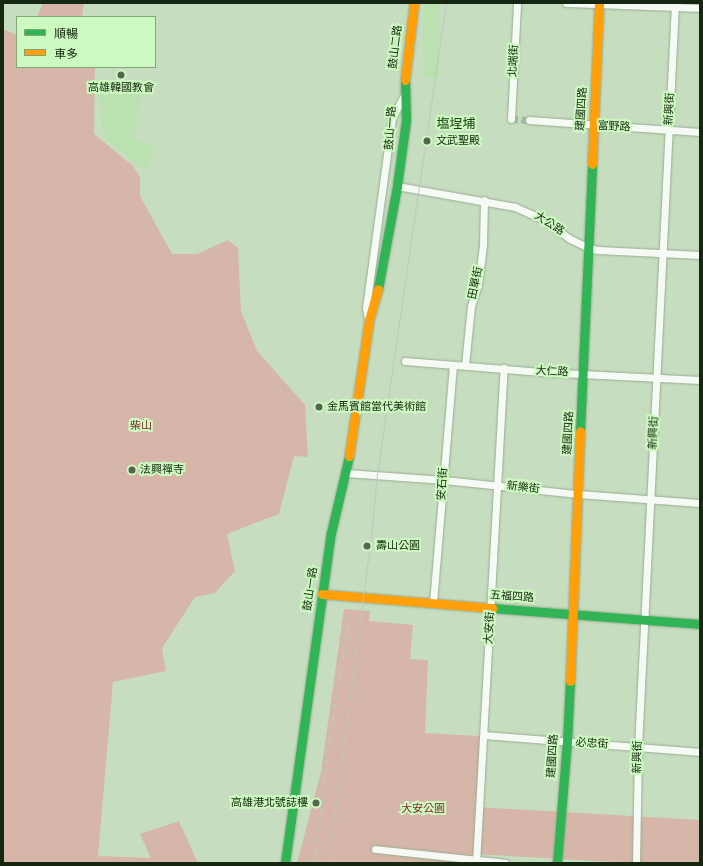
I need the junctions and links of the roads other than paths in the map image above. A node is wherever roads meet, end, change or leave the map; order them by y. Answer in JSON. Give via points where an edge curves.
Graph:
{"nodes":[{"id":1,"x":414,"y":3,"type":"edge"},
{"id":2,"x":517,"y":3,"type":"edge"},
{"id":3,"x":566,"y":3,"type":"edge"},
{"id":4,"x":599,"y":4,"type":"edge"},
{"id":5,"x":675,"y":5,"type":"edge"},
{"id":6,"x":700,"y":8,"type":"edge"},
{"id":7,"x":405,"y":94,"type":"junction"},
{"id":8,"x":511,"y":119,"type":"dead end"},
{"id":9,"x":529,"y":120,"type":"tunnel mouth"},
{"id":10,"x":593,"y":126,"type":"junction"},
{"id":11,"x":669,"y":129,"type":"junction"},
{"id":12,"x":700,"y":132,"type":"edge"},
{"id":13,"x":397,"y":186,"type":"junction"},
{"id":14,"x":484,"y":200,"type":"junction"},
{"id":15,"x":589,"y":248,"type":"junction"},
{"id":16,"x":663,"y":253,"type":"junction"},
{"id":17,"x":700,"y":255,"type":"edge"},
{"id":18,"x":369,"y":320,"type":"junction"},
{"id":19,"x":405,"y":361,"type":"dead end"},
{"id":20,"x":453,"y":365,"type":"junction"},
{"id":21,"x":465,"y":365,"type":"junction"},
{"id":22,"x":504,"y":368,"type":"junction"},
{"id":23,"x":584,"y":373,"type":"junction"},
{"id":24,"x":657,"y":377,"type":"junction"},
{"id":25,"x":700,"y":380,"type":"edge"},
{"id":26,"x":346,"y":472,"type":"junction"},
{"id":27,"x":444,"y":480,"type":"junction"},
{"id":28,"x":498,"y":485,"type":"junction"},
{"id":29,"x":578,"y":494,"type":"junction"},
{"id":30,"x":650,"y":499,"type":"junction"},
{"id":31,"x":700,"y":502,"type":"edge"},
{"id":32,"x":322,"y":594,"type":"junction"},
{"id":33,"x":433,"y":603,"type":"junction"},
{"id":34,"x":491,"y":608,"type":"junction"},
{"id":35,"x":572,"y":613,"type":"junction"},
{"id":36,"x":644,"y":620,"type":"junction"},
{"id":37,"x":700,"y":624,"type":"edge"},
{"id":38,"x":484,"y":735,"type":"junction"},
{"id":39,"x":567,"y":742,"type":"junction"},
{"id":40,"x":638,"y":747,"type":"junction"},
{"id":41,"x":700,"y":752,"type":"edge"},
{"id":42,"x":375,"y":849,"type":"dead end"},
{"id":43,"x":476,"y":862,"type":"edge"},
{"id":44,"x":285,"y":863,"type":"edge"},
{"id":45,"x":505,"y":863,"type":"edge"},
{"id":46,"x":557,"y":863,"type":"edge"},
{"id":47,"x":636,"y":863,"type":"edge"}],
"edges":[{"from":1,"to":7,"type":"street","name":"鼓山二路"},
{"from":2,"to":8,"type":"street","name":"北端街"},
{"from":3,"to":4,"type":"street"},
{"from":4,"to":5,"type":"street"},
{"from":4,"to":10,"type":"street","name":"建國四路"},
{"from":5,"to":6,"type":"street"},
{"from":5,"to":11,"type":"street","name":"新興街"},
{"from":7,"to":13,"type":"street","name":"鼓山一路","via":[[406,120]]},
{"from":7,"to":18,"type":"street","name":"鼓山一路","via":[[392,118],[366,308]]},
{"from":9,"to":10,"type":"street","name":"富野路"},
{"from":10,"to":11,"type":"street","name":"富野路"},
{"from":10,"to":15,"type":"street","name":"建國四路"},
{"from":11,"to":12,"type":"street","name":"富野路"},
{"from":11,"to":16,"type":"street","name":"新興街"},
{"from":13,"to":14,"type":"street","name":"大公路"},
{"from":13,"to":18,"type":"street","name":"鼓山一路","via":[[377,294]]},
{"from":14,"to":15,"type":"street","name":"大公路","via":[[532,213],[570,239]]},
{"from":14,"to":21,"type":"street","name":"田單街","via":[[482,253],[478,285],[471,306]]},
{"from":15,"to":16,"type":"street","name":"大公路"},
{"from":15,"to":23,"type":"street","name":"建國四路"},
{"from":16,"to":17,"type":"street","name":"大公路"},
{"from":16,"to":24,"type":"street","name":"新興街"},
{"from":18,"to":26,"type":"street","name":"鼓山一路"},
{"from":19,"to":20,"type":"street","name":"大仁路"},
{"from":20,"to":21,"type":"street","name":"大仁路"},
{"from":20,"to":27,"type":"street","name":"安石街"},
{"from":21,"to":22,"type":"street","name":"大仁路"},
{"from":22,"to":23,"type":"street","name":"大仁路"},
{"from":22,"to":28,"type":"street","name":"大安街"},
{"from":23,"to":24,"type":"street","name":"大仁路"},
{"from":23,"to":29,"type":"street","name":"建國四路"},
{"from":24,"to":25,"type":"street","name":"大仁路"},
{"from":24,"to":30,"type":"street","name":"新興街"},
{"from":26,"to":27,"type":"street","name":"新樂街"},
{"from":26,"to":32,"type":"street","name":"鼓山一路","via":[[331,533]]},
{"from":27,"to":28,"type":"street","name":"新樂街"},
{"from":27,"to":33,"type":"street","name":"安石街"},
{"from":28,"to":29,"type":"street","name":"新樂街"},
{"from":28,"to":34,"type":"street","name":"大安街"},
{"from":29,"to":30,"type":"street","name":"新樂街"},
{"from":29,"to":35,"type":"street","name":"建國四路"},
{"from":30,"to":31,"type":"street","name":"新樂街"},
{"from":30,"to":36,"type":"street","name":"新興街"},
{"from":32,"to":33,"type":"street","name":"五福四路"},
{"from":32,"to":44,"type":"street","name":"鼓山一路"},
{"from":33,"to":34,"type":"street","name":"五福四路"},
{"from":34,"to":35,"type":"street","name":"五福四路"},
{"from":34,"to":38,"type":"street","name":"大安街"},
{"from":35,"to":36,"type":"street","name":"五福四路"},
{"from":35,"to":39,"type":"street","name":"建國四路"},
{"from":36,"to":37,"type":"street","name":"五福四路"},
{"from":36,"to":40,"type":"street","name":"新興街"},
{"from":38,"to":39,"type":"street","name":"必忠街"},
{"from":38,"to":43,"type":"street","name":"大安街"},
{"from":39,"to":40,"type":"street","name":"必忠街"},
{"from":39,"to":46,"type":"street","name":"建國四路"},
{"from":40,"to":41,"type":"street","name":"必忠街"},
{"from":40,"to":47,"type":"street","name":"新興街"},
{"from":42,"to":43,"type":"street"},
{"from":43,"to":45,"type":"street"}]}
